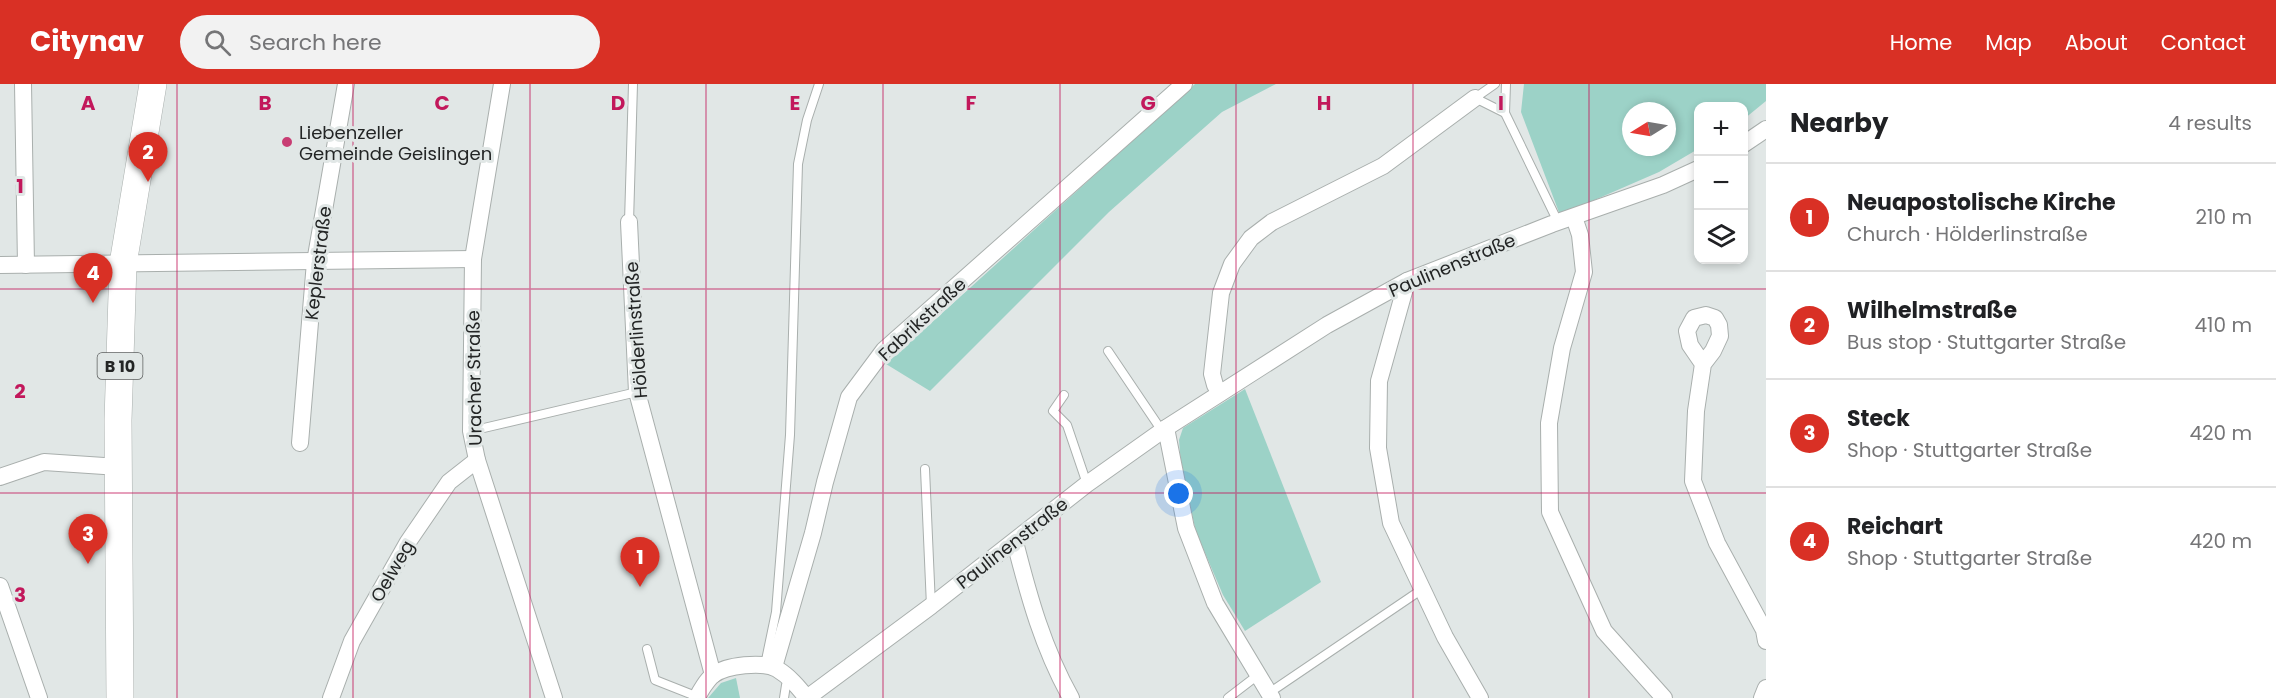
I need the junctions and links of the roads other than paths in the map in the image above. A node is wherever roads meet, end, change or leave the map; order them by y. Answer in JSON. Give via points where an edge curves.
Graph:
{"nodes":[{"id":1,"x":23,"y":84,"type":"edge"},
{"id":2,"x":153,"y":84,"type":"edge"},
{"id":3,"x":346,"y":84,"type":"edge"},
{"id":4,"x":502,"y":84,"type":"edge"},
{"id":5,"x":633,"y":84,"type":"edge"},
{"id":6,"x":819,"y":84,"type":"edge"},
{"id":7,"x":1184,"y":84,"type":"edge"},
{"id":8,"x":1495,"y":84,"type":"edge"},
{"id":9,"x":1506,"y":84,"type":"edge"},
{"id":10,"x":1475,"y":98,"type":"junction"},
{"id":11,"x":1505,"y":113,"type":"junction"},
{"id":12,"x":1766,"y":129,"type":"edge"},
{"id":13,"x":1748,"y":141,"type":"edge"},
{"id":14,"x":1694,"y":171,"type":"edge"},
{"id":15,"x":1574,"y":217,"type":"junction"},
{"id":16,"x":629,"y":222,"type":"joint"},
{"id":17,"x":1558,"y":222,"type":"junction"},
{"id":18,"x":473,"y":259,"type":"junction"},
{"id":19,"x":315,"y":262,"type":"junction"},
{"id":20,"x":123,"y":264,"type":"junction"},
{"id":21,"x":0,"y":265,"type":"edge"},
{"id":22,"x":26,"y":265,"type":"junction"},
{"id":23,"x":1407,"y":280,"type":"junction"},
{"id":24,"x":1108,"y":351,"type":"dead end"},
{"id":25,"x":1703,"y":364,"type":"dead end"},
{"id":26,"x":637,"y":392,"type":"junction"},
{"id":27,"x":1220,"y":393,"type":"junction"},
{"id":28,"x":1064,"y":395,"type":"dead end"},
{"id":29,"x":1164,"y":429,"type":"junction"},
{"id":30,"x":471,"y":431,"type":"junction"},
{"id":31,"x":300,"y":443,"type":"dead end"},
{"id":32,"x":477,"y":460,"type":"junction"},
{"id":33,"x":119,"y":467,"type":"junction"},
{"id":34,"x":926,"y":470,"type":"dead end"},
{"id":35,"x":0,"y":477,"type":"edge"},
{"id":36,"x":1087,"y":484,"type":"junction"},
{"id":37,"x":1015,"y":542,"type":"junction"},
{"id":38,"x":0,"y":586,"type":"edge"},
{"id":39,"x":1421,"y":590,"type":"junction"},
{"id":40,"x":931,"y":606,"type":"junction"},
{"id":41,"x":1766,"y":641,"type":"edge"},
{"id":42,"x":647,"y":649,"type":"dead end"},
{"id":43,"x":770,"y":666,"type":"junction"},
{"id":44,"x":713,"y":675,"type":"junction"},
{"id":45,"x":1258,"y":675,"type":"junction"},
{"id":46,"x":791,"y":679,"type":"junction"},
{"id":47,"x":1766,"y":688,"type":"edge"},
{"id":48,"x":1271,"y":695,"type":"edge"},
{"id":49,"x":39,"y":698,"type":"edge"},
{"id":50,"x":120,"y":698,"type":"edge"},
{"id":51,"x":331,"y":698,"type":"edge"},
{"id":52,"x":554,"y":698,"type":"edge"},
{"id":53,"x":697,"y":698,"type":"edge"},
{"id":54,"x":784,"y":698,"type":"edge"},
{"id":55,"x":807,"y":698,"type":"edge"},
{"id":56,"x":1071,"y":698,"type":"edge"},
{"id":57,"x":1228,"y":698,"type":"edge"},
{"id":58,"x":1480,"y":698,"type":"edge"},
{"id":59,"x":1664,"y":698,"type":"edge"},
{"id":60,"x":1762,"y":698,"type":"edge"}],
"edges":[{"from":1,"to":22,"type":"street"},
{"from":2,"to":20,"type":"main road","number":"B 10"},
{"from":3,"to":19,"type":"street","name":"Keplerstraße"},
{"from":4,"to":18,"type":"street","name":"Uracher Straße"},
{"from":5,"to":16,"type":"lane","name":"Hölderlinstraße"},
{"from":6,"to":43,"type":"lane","via":[[798,164],[790,435]]},
{"from":7,"to":43,"type":"street","name":"Fabrikstraße","via":[[884,350],[849,397],[813,533]]},
{"from":8,"to":10,"type":"lane"},
{"from":9,"to":11,"type":"lane"},
{"from":10,"to":11,"type":"lane"},
{"from":10,"to":27,"type":"street","via":[[1383,166],[1272,222],[1251,238],[1232,264],[1221,293],[1212,374]]},
{"from":11,"to":17,"type":"lane"},
{"from":12,"to":13,"type":"street"},
{"from":14,"to":15,"type":"street","name":"Paulinenstraße"},
{"from":15,"to":17,"type":"street","name":"Paulinenstraße"},
{"from":15,"to":59,"type":"street","via":[[1584,272],[1562,348],[1549,423],[1550,512],[1604,631]]},
{"from":16,"to":26,"type":"street","name":"Hölderlinstraße"},
{"from":17,"to":23,"type":"street","name":"Paulinenstraße"},
{"from":18,"to":19,"type":"street"},
{"from":18,"to":30,"type":"street","name":"Uracher Straße"},
{"from":19,"to":20,"type":"street"},
{"from":19,"to":31,"type":"street","name":"Keplerstraße"},
{"from":20,"to":22,"type":"street"},
{"from":20,"to":33,"type":"main road","number":"B 10"},
{"from":21,"to":22,"type":"street"},
{"from":23,"to":27,"type":"street","name":"Paulinenstraße"},
{"from":23,"to":39,"type":"street","via":[[1379,381],[1378,448],[1391,523]]},
{"from":24,"to":29,"type":"lane"},
{"from":25,"to":41,"type":"street","via":[[1693,481],[1717,543],[1764,630]]},
{"from":26,"to":30,"type":"lane"},
{"from":26,"to":44,"type":"street","name":"Hölderlinstraße"},
{"from":27,"to":29,"type":"street","name":"Paulinenstraße"},
{"from":28,"to":36,"type":"lane","via":[[1053,411],[1067,425]]},
{"from":29,"to":36,"type":"street","name":"Paulinenstraße"},
{"from":29,"to":45,"type":"street","via":[[1186,528],[1215,603]]},
{"from":30,"to":32,"type":"street","name":"Uracher Straße"},
{"from":32,"to":51,"type":"street","name":"Oelweg","via":[[449,482],[408,542],[352,641]]},
{"from":32,"to":52,"type":"street","name":"Uracher Straße"},
{"from":33,"to":35,"type":"street","via":[[44,462]]},
{"from":33,"to":50,"type":"main road","number":"B 10"},
{"from":34,"to":40,"type":"lane"},
{"from":36,"to":37,"type":"street","name":"Paulinenstraße"},
{"from":37,"to":40,"type":"street","name":"Paulinenstraße"},
{"from":37,"to":56,"type":"street","via":[[1034,617]]},
{"from":38,"to":49,"type":"street"},
{"from":39,"to":48,"type":"lane"},
{"from":39,"to":58,"type":"street"},
{"from":40,"to":55,"type":"street","name":"Paulinenstraße"},
{"from":42,"to":53,"type":"lane","via":[[655,680]]},
{"from":43,"to":44,"type":"street","via":[[732,668]]},
{"from":43,"to":46,"type":"street","name":"Paulinenstraße"},
{"from":44,"to":53,"type":"street"},
{"from":45,"to":48,"type":"street"},
{"from":45,"to":57,"type":"lane"},
{"from":46,"to":54,"type":"lane"},
{"from":46,"to":55,"type":"street","name":"Paulinenstraße"},
{"from":47,"to":60,"type":"street"}]}
